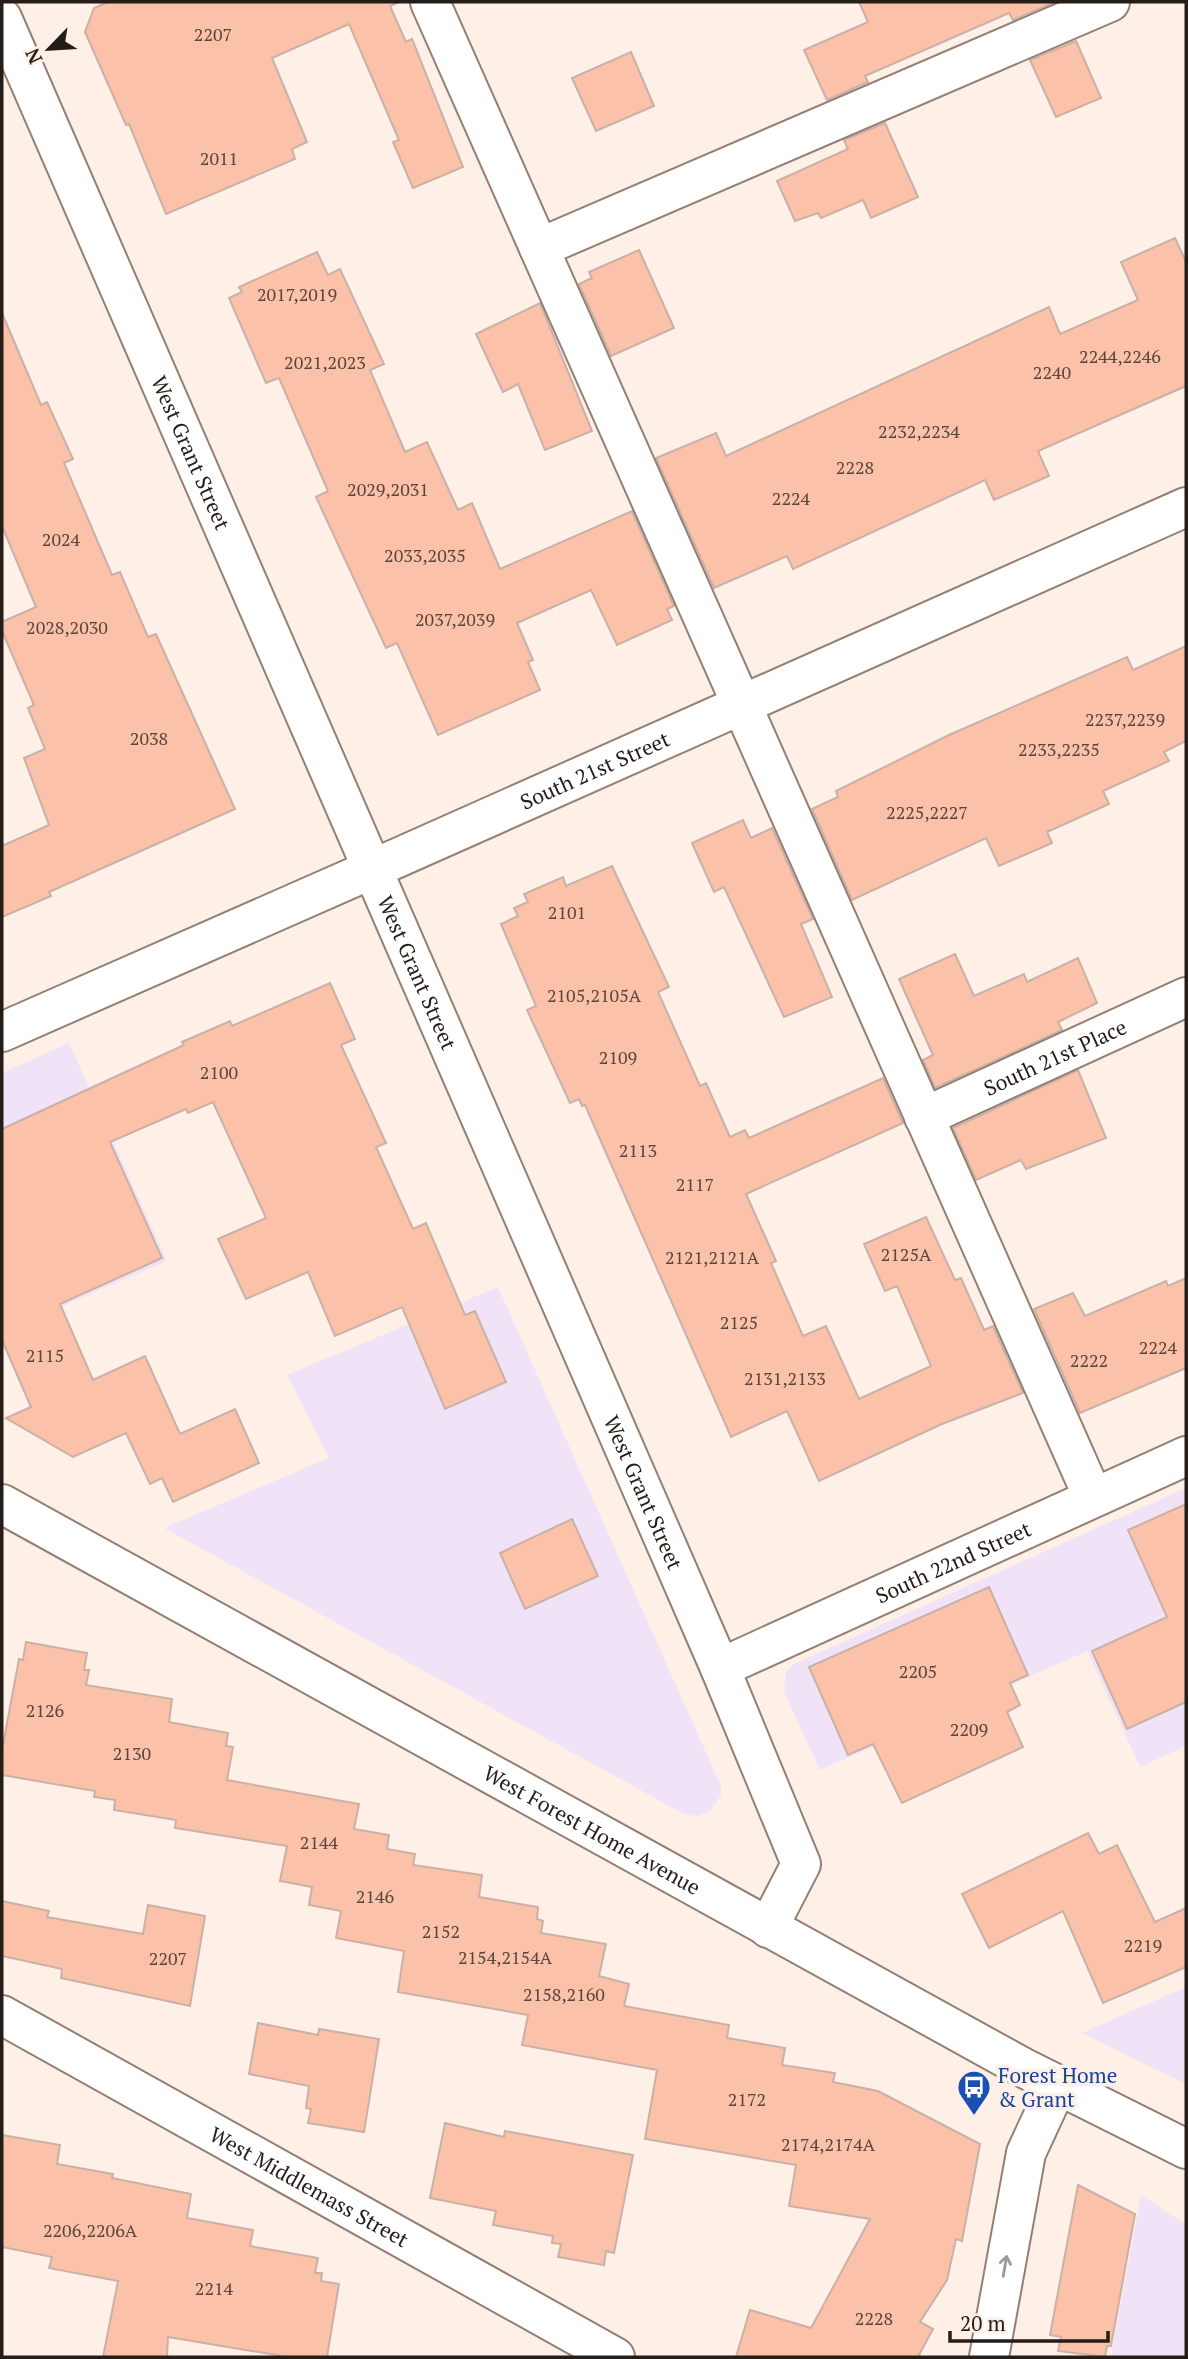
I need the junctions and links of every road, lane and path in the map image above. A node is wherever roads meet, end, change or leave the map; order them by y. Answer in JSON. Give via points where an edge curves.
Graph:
{"nodes":[{"id":1,"x":430,"y":2,"type":"edge"},
{"id":2,"x":1110,"y":2,"type":"edge"},
{"id":3,"x":2,"y":18,"type":"edge"},
{"id":4,"x":540,"y":248,"type":"junction"},
{"id":5,"x":1186,"y":507,"type":"edge"},
{"id":6,"x":741,"y":703,"type":"junction"},
{"id":7,"x":372,"y":871,"type":"junction"},
{"id":8,"x":1186,"y":997,"type":"edge"},
{"id":9,"x":2,"y":1032,"type":"edge"},
{"id":10,"x":924,"y":1117,"type":"junction"},
{"id":11,"x":1186,"y":1456,"type":"edge"},
{"id":12,"x":1093,"y":1497,"type":"junction"},
{"id":13,"x":2,"y":1504,"type":"edge"},
{"id":14,"x":720,"y":1668,"type":"junction"},
{"id":15,"x":768,"y":1928,"type":"junction"},
{"id":16,"x":2,"y":2015,"type":"edge"},
{"id":17,"x":1057,"y":2085,"type":"junction"},
{"id":18,"x":1186,"y":2148,"type":"edge"},
{"id":19,"x":615,"y":2357,"type":"edge"},
{"id":20,"x":989,"y":2357,"type":"edge"}],
"edges":[{"from":1,"to":4,"type":"street"},
{"from":2,"to":4,"type":"street"},
{"from":3,"to":7,"type":"street","name":"West Grant Street"},
{"from":4,"to":6,"type":"street"},
{"from":5,"to":6,"type":"street","name":"South 21st Street"},
{"from":6,"to":7,"type":"street","name":"South 21st Street"},
{"from":6,"to":10,"type":"street"},
{"from":7,"to":9,"type":"street","name":"South 21st Street"},
{"from":7,"to":14,"type":"street","name":"West Grant Street"},
{"from":8,"to":10,"type":"street","name":"South 21st Place"},
{"from":10,"to":12,"type":"street"},
{"from":11,"to":12,"type":"street","name":"South 22nd Street"},
{"from":12,"to":14,"type":"street","name":"South 22nd Street"},
{"from":13,"to":15,"type":"street","name":"West Forest Home Avenue"},
{"from":14,"to":15,"type":"street","name":"West Grant Street","via":[[801,1864]]},
{"from":15,"to":17,"type":"street","name":"West Forest Home Avenue"},
{"from":16,"to":19,"type":"street","name":"West Middlemass Street"},
{"from":17,"to":18,"type":"street","name":"West Forest Home Avenue"},
{"from":20,"to":17,"type":"street","one_way":true,"via":[[1026,2153]]}]}
